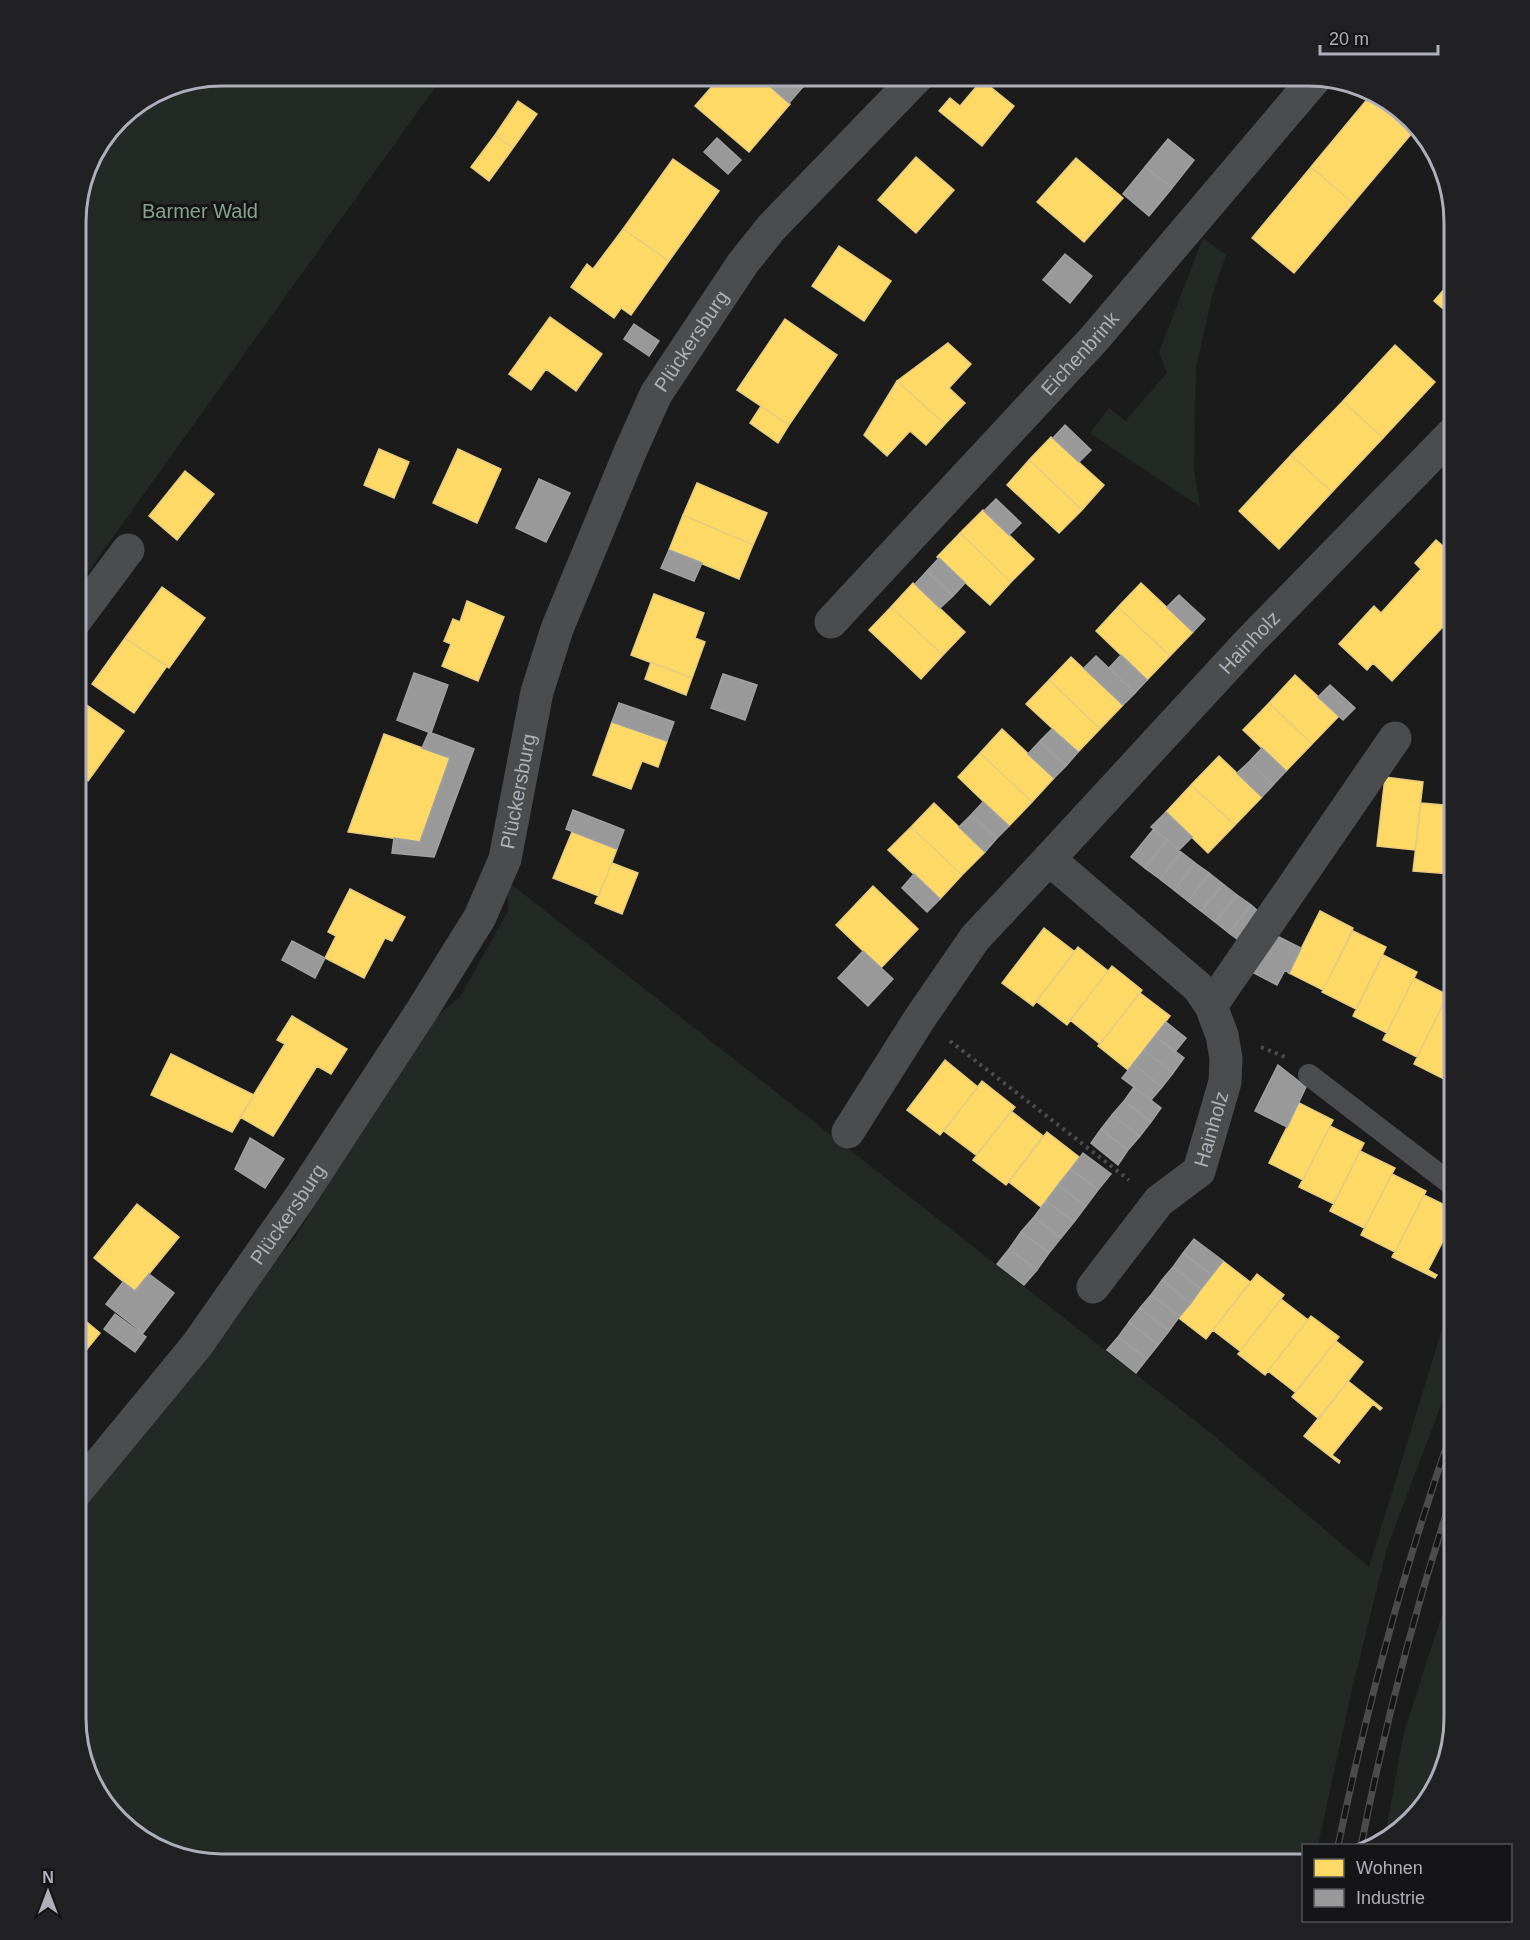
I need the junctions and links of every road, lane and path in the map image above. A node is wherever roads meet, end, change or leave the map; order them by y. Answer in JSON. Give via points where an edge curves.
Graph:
{"nodes":[{"id":1,"x":908,"y":86,"type":"edge"},
{"id":2,"x":1309,"y":86,"type":"edge"},
{"id":3,"x":1444,"y":442,"type":"edge"},
{"id":4,"x":128,"y":550,"type":"dead end"},
{"id":5,"x":86,"y":606,"type":"edge"},
{"id":6,"x":831,"y":622,"type":"dead end"},
{"id":7,"x":1395,"y":738,"type":"dead end"},
{"id":8,"x":1049,"y":859,"type":"junction"},
{"id":9,"x":1211,"y":1006,"type":"junction"},
{"id":10,"x":920,"y":1018,"type":"junction"},
{"id":11,"x":1309,"y":1075,"type":"dead end"},
{"id":12,"x":848,"y":1132,"type":"dead end"},
{"id":13,"x":1114,"y":1169,"type":"dead end"},
{"id":14,"x":1444,"y":1179,"type":"edge"},
{"id":15,"x":1093,"y":1287,"type":"dead end"},
{"id":16,"x":86,"y":1480,"type":"edge"}],
"edges":[{"from":1,"to":16,"type":"street","name":"Plückersburg","via":[[742,263],[656,394],[557,629],[537,692],[505,859],[480,916],[305,1190],[197,1345]]},
{"from":2,"to":6,"type":"street","name":"Eichenbrink","via":[[1094,339]]},
{"from":3,"to":8,"type":"street","name":"Hainholz","via":[[1250,641]]},
{"from":4,"to":5,"type":"street"},
{"from":7,"to":9,"type":"street"},
{"from":8,"to":9,"type":"street","name":"Hainholz","via":[[1198,987]]},
{"from":8,"to":10,"type":"street","name":"Hainholz","via":[[975,938]]},
{"from":9,"to":15,"type":"street","name":"Hainholz","via":[[1224,1040],[1225,1082],[1199,1171],[1159,1201]]},
{"from":10,"to":12,"type":"street","name":"Hainholz"},
{"from":10,"to":13,"type":"path"},
{"from":11,"to":14,"type":"lane"}]}
